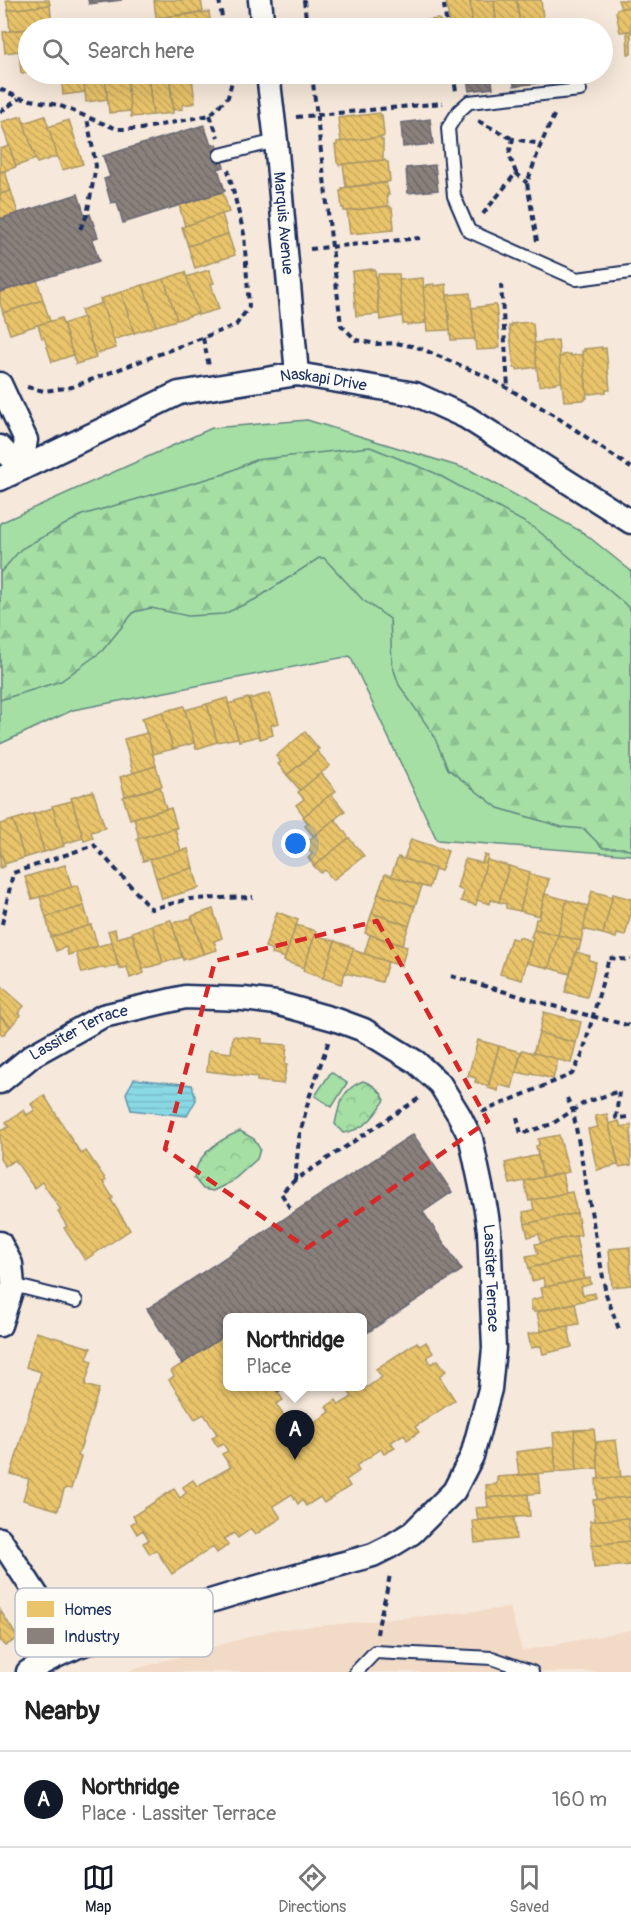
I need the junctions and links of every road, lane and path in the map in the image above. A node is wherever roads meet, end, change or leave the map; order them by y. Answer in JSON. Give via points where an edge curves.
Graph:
{"nodes":[{"id":1,"x":219,"y":0,"type":"edge"},
{"id":2,"x":260,"y":0,"type":"edge"},
{"id":3,"x":304,"y":0,"type":"edge"},
{"id":4,"x":444,"y":5,"type":"dead end"},
{"id":5,"x":222,"y":18,"type":"edge"},
{"id":6,"x":262,"y":18,"type":"edge"},
{"id":7,"x":306,"y":18,"type":"edge"},
{"id":8,"x":446,"y":18,"type":"edge"},
{"id":9,"x":231,"y":84,"type":"edge"},
{"id":10,"x":269,"y":84,"type":"edge"},
{"id":11,"x":313,"y":84,"type":"edge"},
{"id":12,"x":0,"y":89,"type":"edge"},
{"id":13,"x":580,"y":90,"type":"dead end"},
{"id":14,"x":565,"y":91,"type":"junction"},
{"id":15,"x":20,"y":98,"type":"junction"},
{"id":16,"x":459,"y":111,"type":"junction"},
{"id":17,"x":0,"y":112,"type":"edge"},
{"id":18,"x":210,"y":116,"type":"junction"},
{"id":19,"x":317,"y":116,"type":"junction"},
{"id":20,"x":87,"y":117,"type":"junction"},
{"id":21,"x":274,"y":118,"type":"junction"},
{"id":22,"x":513,"y":139,"type":"junction"},
{"id":23,"x":276,"y":141,"type":"junction"},
{"id":24,"x":541,"y":144,"type":"junction"},
{"id":25,"x":222,"y":154,"type":"junction"},
{"id":26,"x":516,"y":173,"type":"junction"},
{"id":27,"x":527,"y":183,"type":"junction"},
{"id":28,"x":80,"y":229,"type":"dead end"},
{"id":29,"x":469,"y":231,"type":"junction"},
{"id":30,"x":420,"y":238,"type":"dead end"},
{"id":31,"x":332,"y":247,"type":"junction"},
{"id":32,"x":286,"y":251,"type":"junction"},
{"id":33,"x":542,"y":264,"type":"junction"},
{"id":34,"x":630,"y":272,"type":"edge"},
{"id":35,"x":501,"y":284,"type":"dead end"},
{"id":36,"x":297,"y":374,"type":"junction"},
{"id":37,"x":2,"y":388,"type":"edge"},
{"id":38,"x":508,"y":388,"type":"junction"},
{"id":39,"x":0,"y":447,"type":"edge"},
{"id":40,"x":631,"y":468,"type":"edge"},
{"id":41,"x":21,"y":469,"type":"junction"},
{"id":42,"x":0,"y":479,"type":"edge"},
{"id":43,"x":631,"y":522,"type":"edge"},
{"id":44,"x":253,"y":897,"type":"dead end"},
{"id":45,"x":2,"y":924,"type":"dead end"},
{"id":46,"x":631,"y":960,"type":"edge"},
{"id":47,"x":450,"y":976,"type":"dead end"},
{"id":48,"x":593,"y":1016,"type":"junction"},
{"id":49,"x":337,"y":1020,"type":"junction"},
{"id":50,"x":631,"y":1026,"type":"edge"},
{"id":51,"x":0,"y":1082,"type":"edge"},
{"id":52,"x":440,"y":1084,"type":"junction"},
{"id":53,"x":567,"y":1098,"type":"dead end"},
{"id":54,"x":573,"y":1111,"type":"junction"},
{"id":55,"x":479,"y":1114,"type":"dead end"},
{"id":56,"x":631,"y":1116,"type":"edge"},
{"id":57,"x":517,"y":1118,"type":"dead end"},
{"id":58,"x":295,"y":1180,"type":"junction"},
{"id":59,"x":290,"y":1208,"type":"dead end"},
{"id":60,"x":0,"y":1243,"type":"edge"},
{"id":61,"x":13,"y":1285,"type":"junction"},
{"id":62,"x":76,"y":1301,"type":"dead end"},
{"id":63,"x":0,"y":1325,"type":"edge"},
{"id":64,"x":620,"y":1332,"type":"dead end"},
{"id":65,"x":0,"y":1539,"type":"edge"},
{"id":66,"x":391,"y":1567,"type":"dead end"},
{"id":67,"x":32,"y":1588,"type":"edge"},
{"id":68,"x":213,"y":1600,"type":"edge"},
{"id":69,"x":375,"y":1652,"type":"junction"},
{"id":70,"x":57,"y":1657,"type":"edge"},
{"id":71,"x":28,"y":1672,"type":"edge"},
{"id":72,"x":356,"y":1672,"type":"edge"},
{"id":73,"x":532,"y":1672,"type":"edge"}],
"edges":[{"from":1,"to":5,"type":"path"},
{"from":2,"to":6,"type":"street"},
{"from":3,"to":7,"type":"path"},
{"from":4,"to":8,"type":"path"},
{"from":9,"to":18,"type":"path","via":[[228,97]]},
{"from":10,"to":21,"type":"street","name":"Marquis Avenue"},
{"from":11,"to":19,"type":"path"},
{"from":12,"to":15,"type":"path"},
{"from":13,"to":14,"type":"lane"},
{"from":14,"to":16,"type":"lane","via":[[469,102]]},
{"from":14,"to":24,"type":"path"},
{"from":15,"to":17,"type":"path"},
{"from":15,"to":20,"type":"path","via":[[58,105]]},
{"from":16,"to":19,"type":"path","via":[[448,102]]},
{"from":16,"to":22,"type":"path"},
{"from":16,"to":29,"type":"lane","via":[[448,128],[454,196]]},
{"from":18,"to":20,"type":"path","via":[[141,129],[117,129]]},
{"from":18,"to":25,"type":"path"},
{"from":19,"to":21,"type":"path"},
{"from":19,"to":31,"type":"path"},
{"from":20,"to":28,"type":"path","via":[[96,166],[87,215]]},
{"from":21,"to":23,"type":"street","name":"Marquis Avenue"},
{"from":22,"to":24,"type":"path"},
{"from":22,"to":26,"type":"path","via":[[509,154]]},
{"from":23,"to":25,"type":"lane"},
{"from":23,"to":32,"type":"street","name":"Marquis Avenue"},
{"from":24,"to":27,"type":"path"},
{"from":25,"to":37,"type":"path","via":[[244,234],[249,307],[236,325],[72,387],[44,391],[16,385]]},
{"from":26,"to":27,"type":"path"},
{"from":26,"to":29,"type":"path"},
{"from":27,"to":33,"type":"path"},
{"from":29,"to":33,"type":"lane"},
{"from":30,"to":31,"type":"path"},
{"from":31,"to":32,"type":"path"},
{"from":31,"to":38,"type":"path","via":[[340,325],[356,340],[417,347]]},
{"from":32,"to":36,"type":"street","name":"Marquis Avenue"},
{"from":33,"to":34,"type":"lane","via":[[577,279]]},
{"from":35,"to":38,"type":"path"},
{"from":36,"to":41,"type":"street","name":"Naskapi Drive","via":[[179,393]]},
{"from":36,"to":43,"type":"street","name":"Naskapi Drive","via":[[415,394],[466,417]]},
{"from":37,"to":41,"type":"street","via":[[26,440]]},
{"from":38,"to":40,"type":"path"},
{"from":39,"to":41,"type":"street"},
{"from":41,"to":42,"type":"street","name":"Naskapi Drive"},
{"from":44,"to":45,"type":"path","via":[[189,899],[151,909],[94,845],[13,873]]},
{"from":46,"to":48,"type":"path","via":[[609,958]]},
{"from":47,"to":48,"type":"path"},
{"from":48,"to":50,"type":"path"},
{"from":48,"to":55,"type":"path","via":[[573,1074]]},
{"from":49,"to":51,"type":"street","name":"Lassiter Terrace","via":[[244,999],[185,997],[103,1016],[33,1055]]},
{"from":49,"to":52,"type":"street","name":"Lassiter Terrace","via":[[364,1030],[416,1062]]},
{"from":49,"to":58,"type":"path","via":[[309,1098],[299,1138]]},
{"from":52,"to":58,"type":"path"},
{"from":52,"to":68,"type":"street","name":"Lassiter Terrace","via":[[471,1139],[489,1230],[494,1348],[490,1389],[472,1456],[454,1491],[412,1533],[389,1547],[373,1555]]},
{"from":53,"to":54,"type":"path"},
{"from":54,"to":56,"type":"path","via":[[619,1091],[616,1118]]},
{"from":54,"to":57,"type":"path","via":[[552,1124],[521,1134]]},
{"from":54,"to":64,"type":"path","via":[[606,1294]]},
{"from":58,"to":59,"type":"path","via":[[281,1193]]},
{"from":60,"to":61,"type":"street","via":[[11,1264]]},
{"from":61,"to":62,"type":"lane"},
{"from":61,"to":63,"type":"street"},
{"from":65,"to":67,"type":"street"},
{"from":66,"to":69,"type":"path"},
{"from":69,"to":72,"type":"lane"},
{"from":69,"to":73,"type":"lane","via":[[492,1658]]},
{"from":70,"to":71,"type":"street","name":"Lassiter Terrace"}]}
